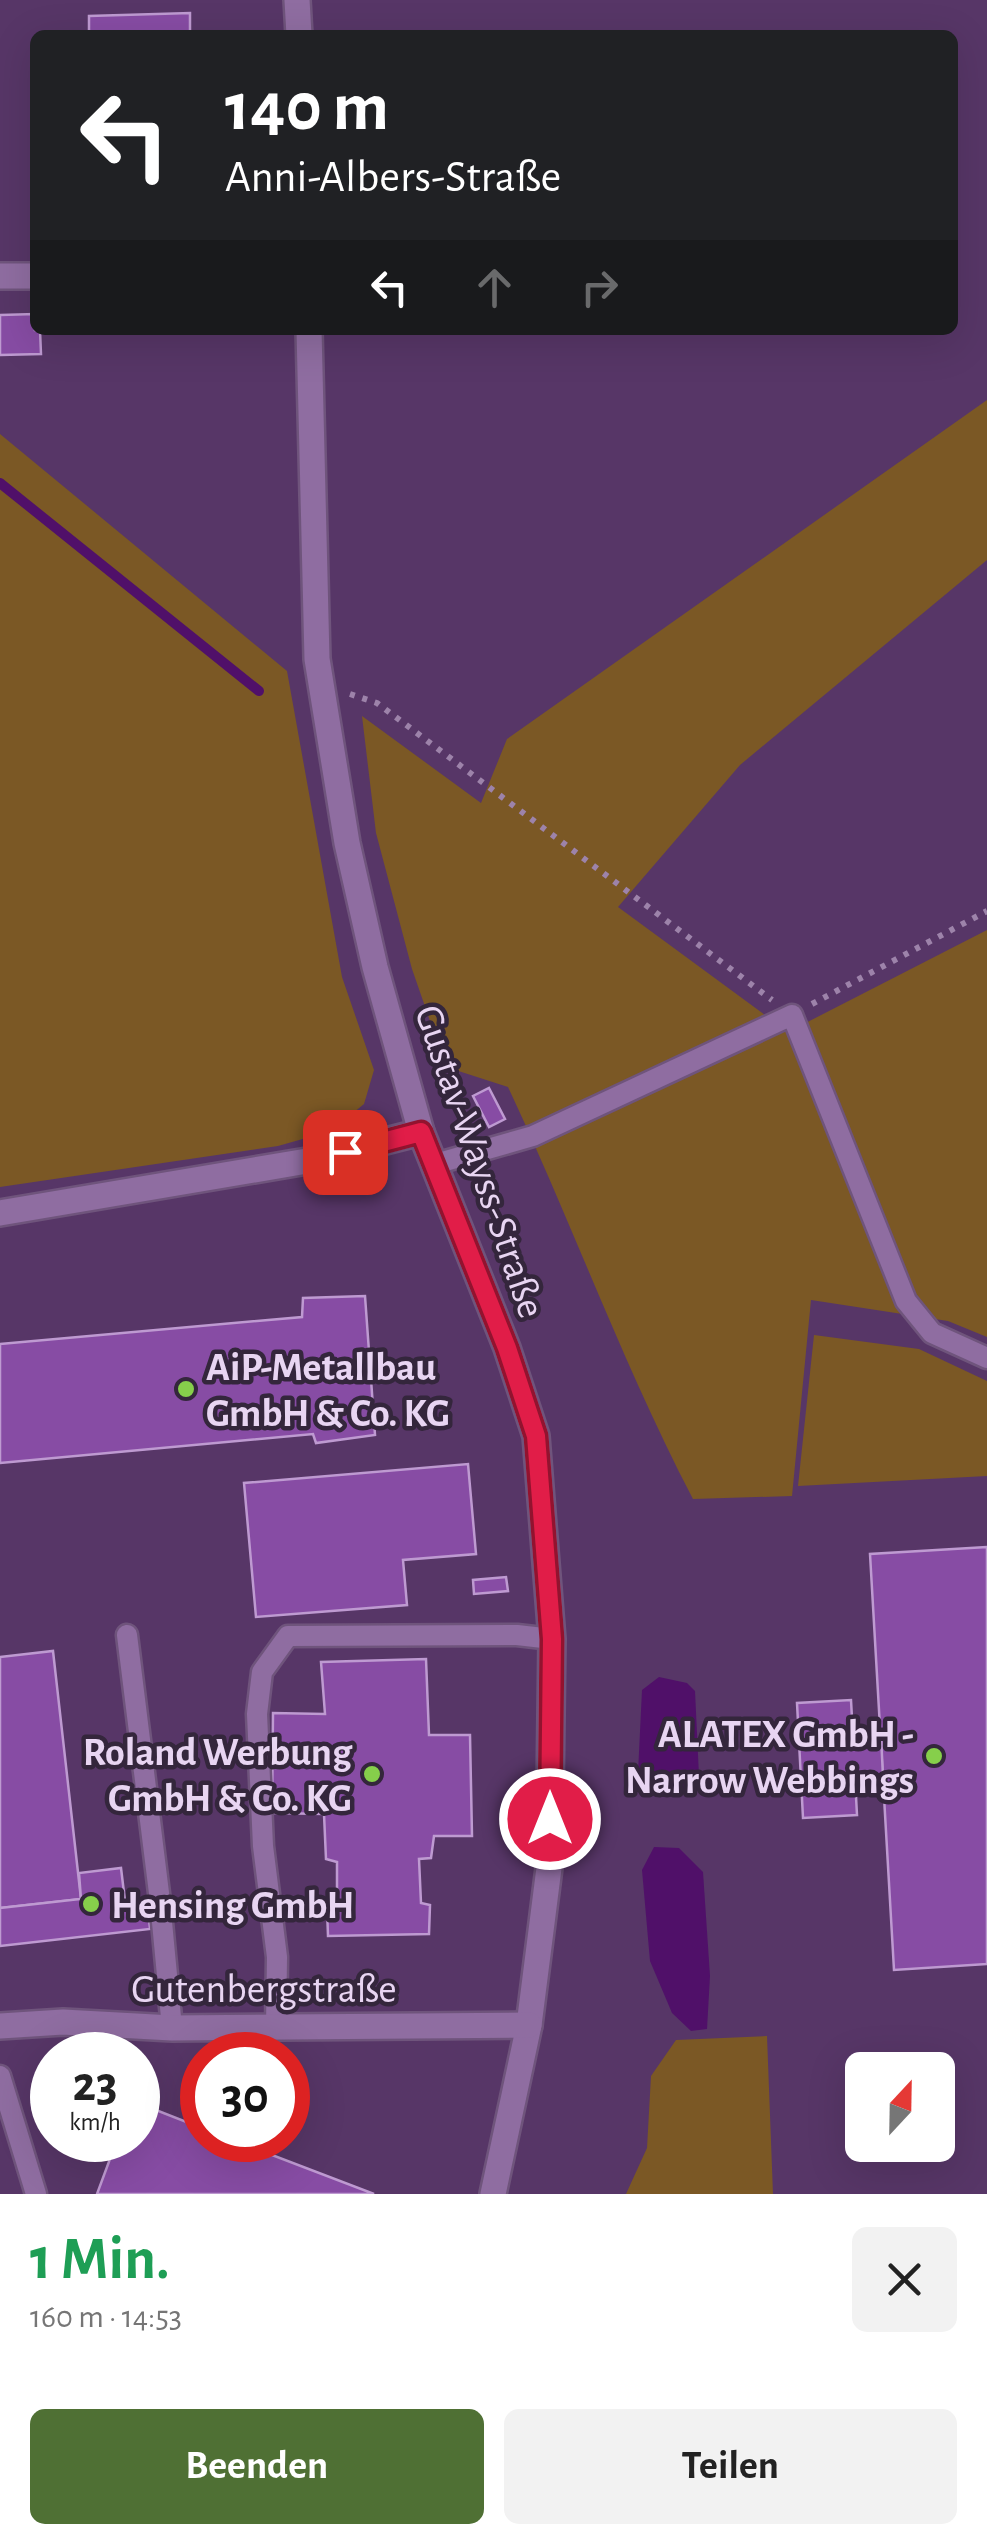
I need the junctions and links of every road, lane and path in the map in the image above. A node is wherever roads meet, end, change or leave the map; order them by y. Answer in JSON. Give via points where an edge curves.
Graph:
{"nodes":[{"id":1,"x":298,"y":0,"type":"edge"},
{"id":2,"x":299,"y":30,"type":"edge"},
{"id":3,"x":0,"y":276,"type":"edge"},
{"id":4,"x":30,"y":276,"type":"edge"},
{"id":5,"x":309,"y":335,"type":"edge"},
{"id":6,"x":321,"y":685,"type":"junction"},
{"id":7,"x":987,"y":911,"type":"edge"},
{"id":8,"x":792,"y":1015,"type":"junction"},
{"id":9,"x":421,"y":1132,"type":"junction"},
{"id":10,"x":435,"y":1164,"type":"junction"},
{"id":11,"x":0,"y":1213,"type":"edge"},
{"id":12,"x":987,"y":1358,"type":"edge"},
{"id":13,"x":127,"y":1634,"type":"dead end"},
{"id":14,"x":552,"y":1639,"type":"junction"},
{"id":15,"x":528,"y":2025,"type":"junction"},
{"id":16,"x":0,"y":2026,"type":"edge"},
{"id":17,"x":172,"y":2028,"type":"junction"},
{"id":18,"x":276,"y":2028,"type":"junction"},
{"id":19,"x":0,"y":2076,"type":"edge"},
{"id":20,"x":36,"y":2194,"type":"edge"},
{"id":21,"x":492,"y":2194,"type":"edge"}],
"edges":[{"from":1,"to":2,"type":"street"},
{"from":3,"to":4,"type":"street"},
{"from":5,"to":6,"type":"street","name":"Gustav-Wayss-Straße"},
{"from":6,"to":8,"type":"path","via":[[377,702]]},
{"from":6,"to":9,"type":"street","name":"Gustav-Wayss-Straße","via":[[346,843]]},
{"from":7,"to":8,"type":"path"},
{"from":8,"to":10,"type":"lane","via":[[533,1136]]},
{"from":8,"to":12,"type":"lane","via":[[906,1301],[932,1333]]},
{"from":9,"to":10,"type":"street","name":"Gustav-Wayss-Straße"},
{"from":9,"to":11,"type":"street","via":[[307,1161]]},
{"from":10,"to":14,"type":"street","name":"Gustav-Wayss-Straße","via":[[536,1436]]},
{"from":13,"to":17,"type":"lane"},
{"from":14,"to":15,"type":"street","name":"Gustav-Wayss-Straße","via":[[549,1868]]},
{"from":14,"to":18,"type":"lane","via":[[288,1636],[262,1672],[257,1714],[277,1957]]},
{"from":15,"to":18,"type":"street","name":"Gutenbergstraße"},
{"from":15,"to":21,"type":"street","name":"Gustav-Wayss-Straße"},
{"from":16,"to":17,"type":"street","name":"Gutenbergstraße"},
{"from":17,"to":18,"type":"street","name":"Gutenbergstraße"},
{"from":19,"to":20,"type":"lane"}]}
